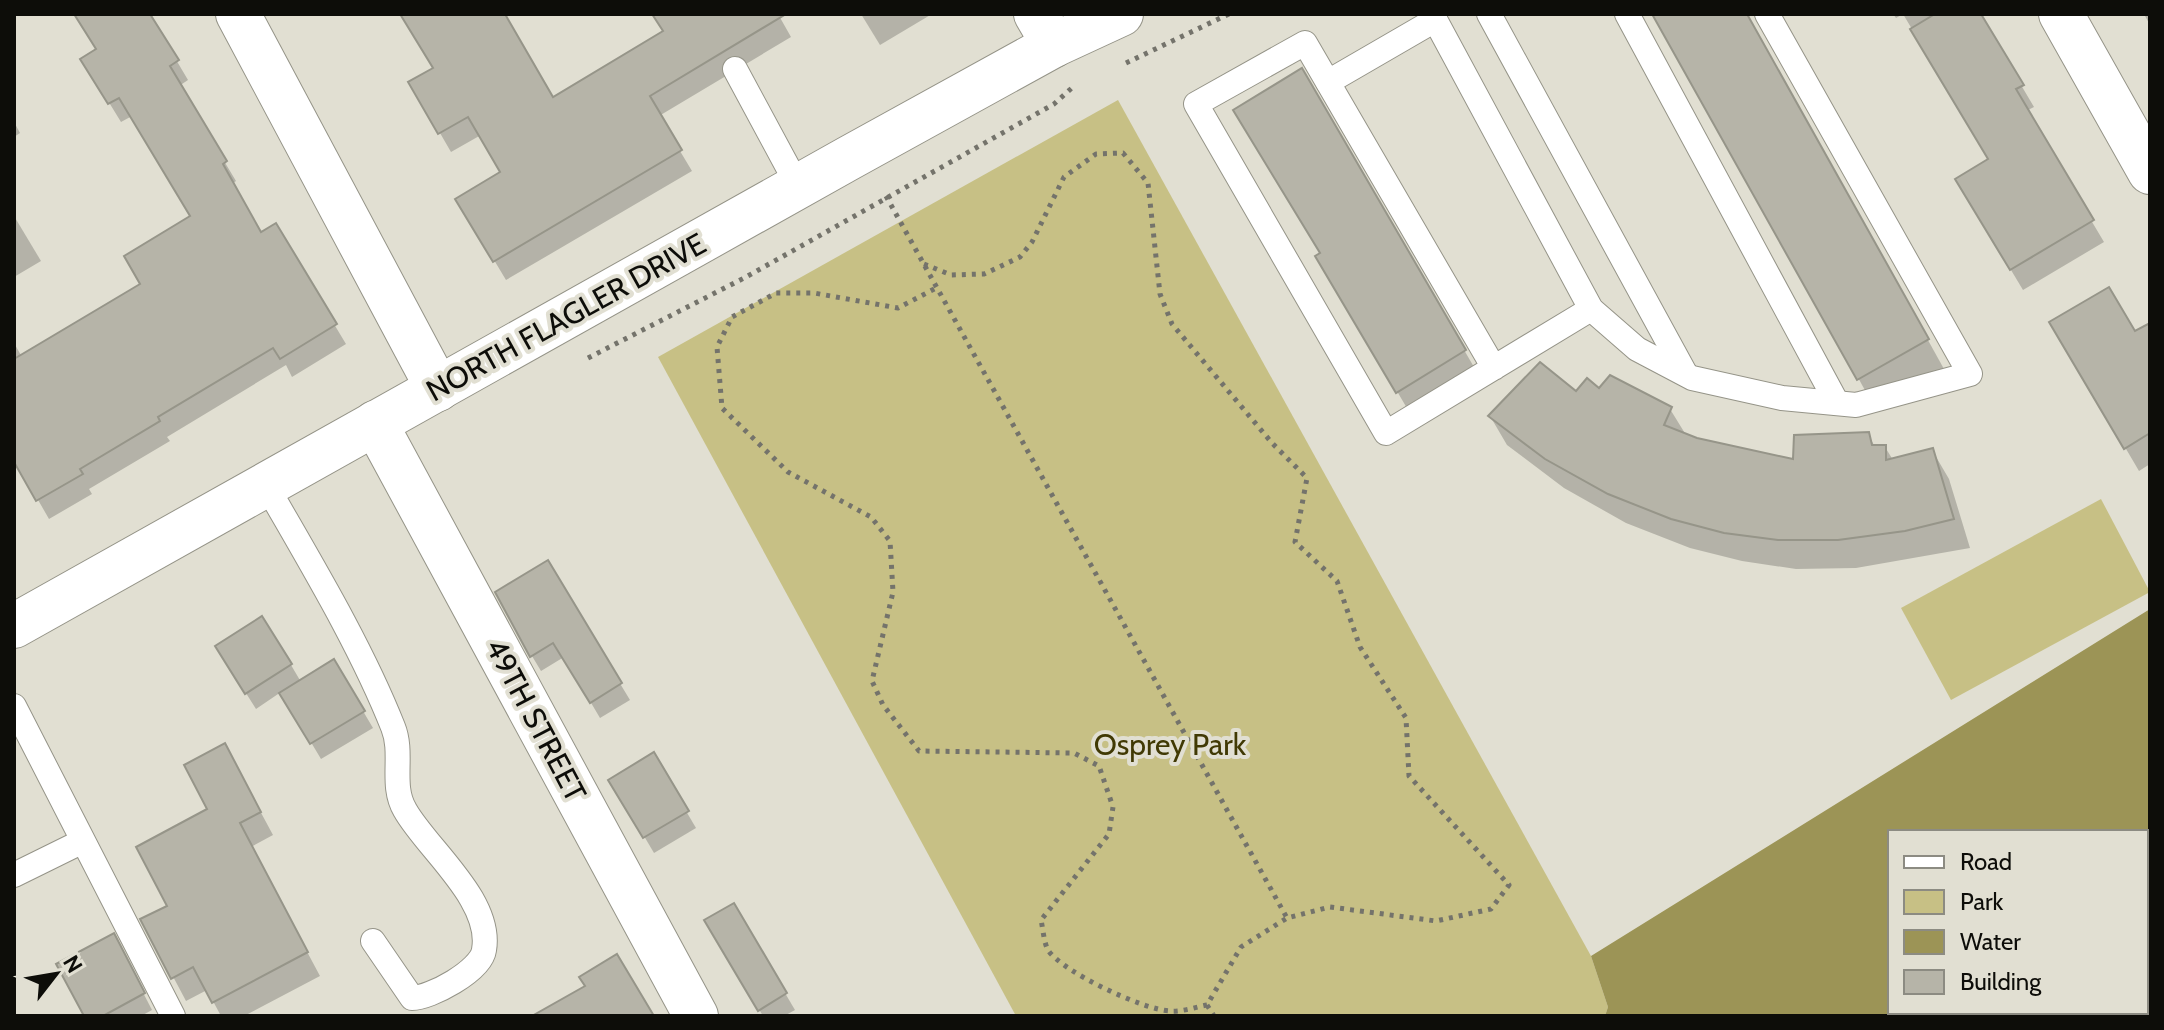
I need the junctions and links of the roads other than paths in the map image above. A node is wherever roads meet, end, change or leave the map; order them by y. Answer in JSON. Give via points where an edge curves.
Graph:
{"nodes":[{"id":1,"x":238,"y":14,"type":"edge"},
{"id":2,"x":1121,"y":14,"type":"edge"},
{"id":3,"x":1489,"y":14,"type":"edge"},
{"id":4,"x":1627,"y":14,"type":"edge"},
{"id":5,"x":1767,"y":14,"type":"edge"},
{"id":6,"x":2061,"y":14,"type":"edge"},
{"id":7,"x":1433,"y":17,"type":"edge"},
{"id":8,"x":1045,"y":30,"type":"edge"},
{"id":9,"x":735,"y":69,"type":"dead end"},
{"id":10,"x":1328,"y":82,"type":"junction"},
{"id":11,"x":2150,"y":172,"type":"edge"},
{"id":12,"x":798,"y":186,"type":"junction"},
{"id":13,"x":1591,"y":309,"type":"junction"},
{"id":14,"x":1494,"y":368,"type":"junction"},
{"id":15,"x":1685,"y":373,"type":"junction"},
{"id":16,"x":438,"y":389,"type":"junction"},
{"id":17,"x":1837,"y":403,"type":"junction"},
{"id":18,"x":375,"y":423,"type":"junction"},
{"id":19,"x":266,"y":485,"type":"junction"},
{"id":20,"x":15,"y":624,"type":"edge"},
{"id":21,"x":14,"y":706,"type":"edge"},
{"id":22,"x":24,"y":750,"type":"edge"},
{"id":23,"x":81,"y":842,"type":"junction"},
{"id":24,"x":14,"y":875,"type":"edge"},
{"id":25,"x":373,"y":941,"type":"dead end"},
{"id":26,"x":173,"y":1016,"type":"edge"},
{"id":27,"x":696,"y":1016,"type":"edge"}],
"edges":[{"from":1,"to":16,"type":"street"},
{"from":2,"to":8,"type":"street","name":"NORTH FLAGLER DRIVE"},
{"from":3,"to":15,"type":"lane"},
{"from":4,"to":17,"type":"lane"},
{"from":5,"to":17,"type":"lane","via":[[1970,374],[1856,405]]},
{"from":6,"to":11,"type":"street"},
{"from":7,"to":10,"type":"lane"},
{"from":7,"to":13,"type":"lane"},
{"from":8,"to":12,"type":"street","name":"NORTH FLAGLER DRIVE"},
{"from":9,"to":12,"type":"lane"},
{"from":10,"to":14,"type":"lane"},
{"from":10,"to":14,"type":"lane","via":[[1305,43],[1196,104],[1386,433]]},
{"from":12,"to":16,"type":"street","name":"NORTH FLAGLER DRIVE"},
{"from":13,"to":14,"type":"lane"},
{"from":13,"to":15,"type":"lane","via":[[1637,349]]},
{"from":15,"to":17,"type":"lane","via":[[1782,398]]},
{"from":16,"to":18,"type":"street","name":"NORTH FLAGLER DRIVE"},
{"from":18,"to":19,"type":"street","name":"NORTH FLAGLER DRIVE"},
{"from":18,"to":27,"type":"street","name":"49TH STREET"},
{"from":19,"to":20,"type":"street","name":"NORTH FLAGLER DRIVE"},
{"from":19,"to":25,"type":"lane","via":[[322,582],[395,730],[397,782],[405,811],[461,880],[485,949],[471,970],[424,998],[412,998]]},
{"from":21,"to":22,"type":"lane"},
{"from":22,"to":23,"type":"lane"},
{"from":23,"to":24,"type":"lane"},
{"from":23,"to":26,"type":"lane"}]}
